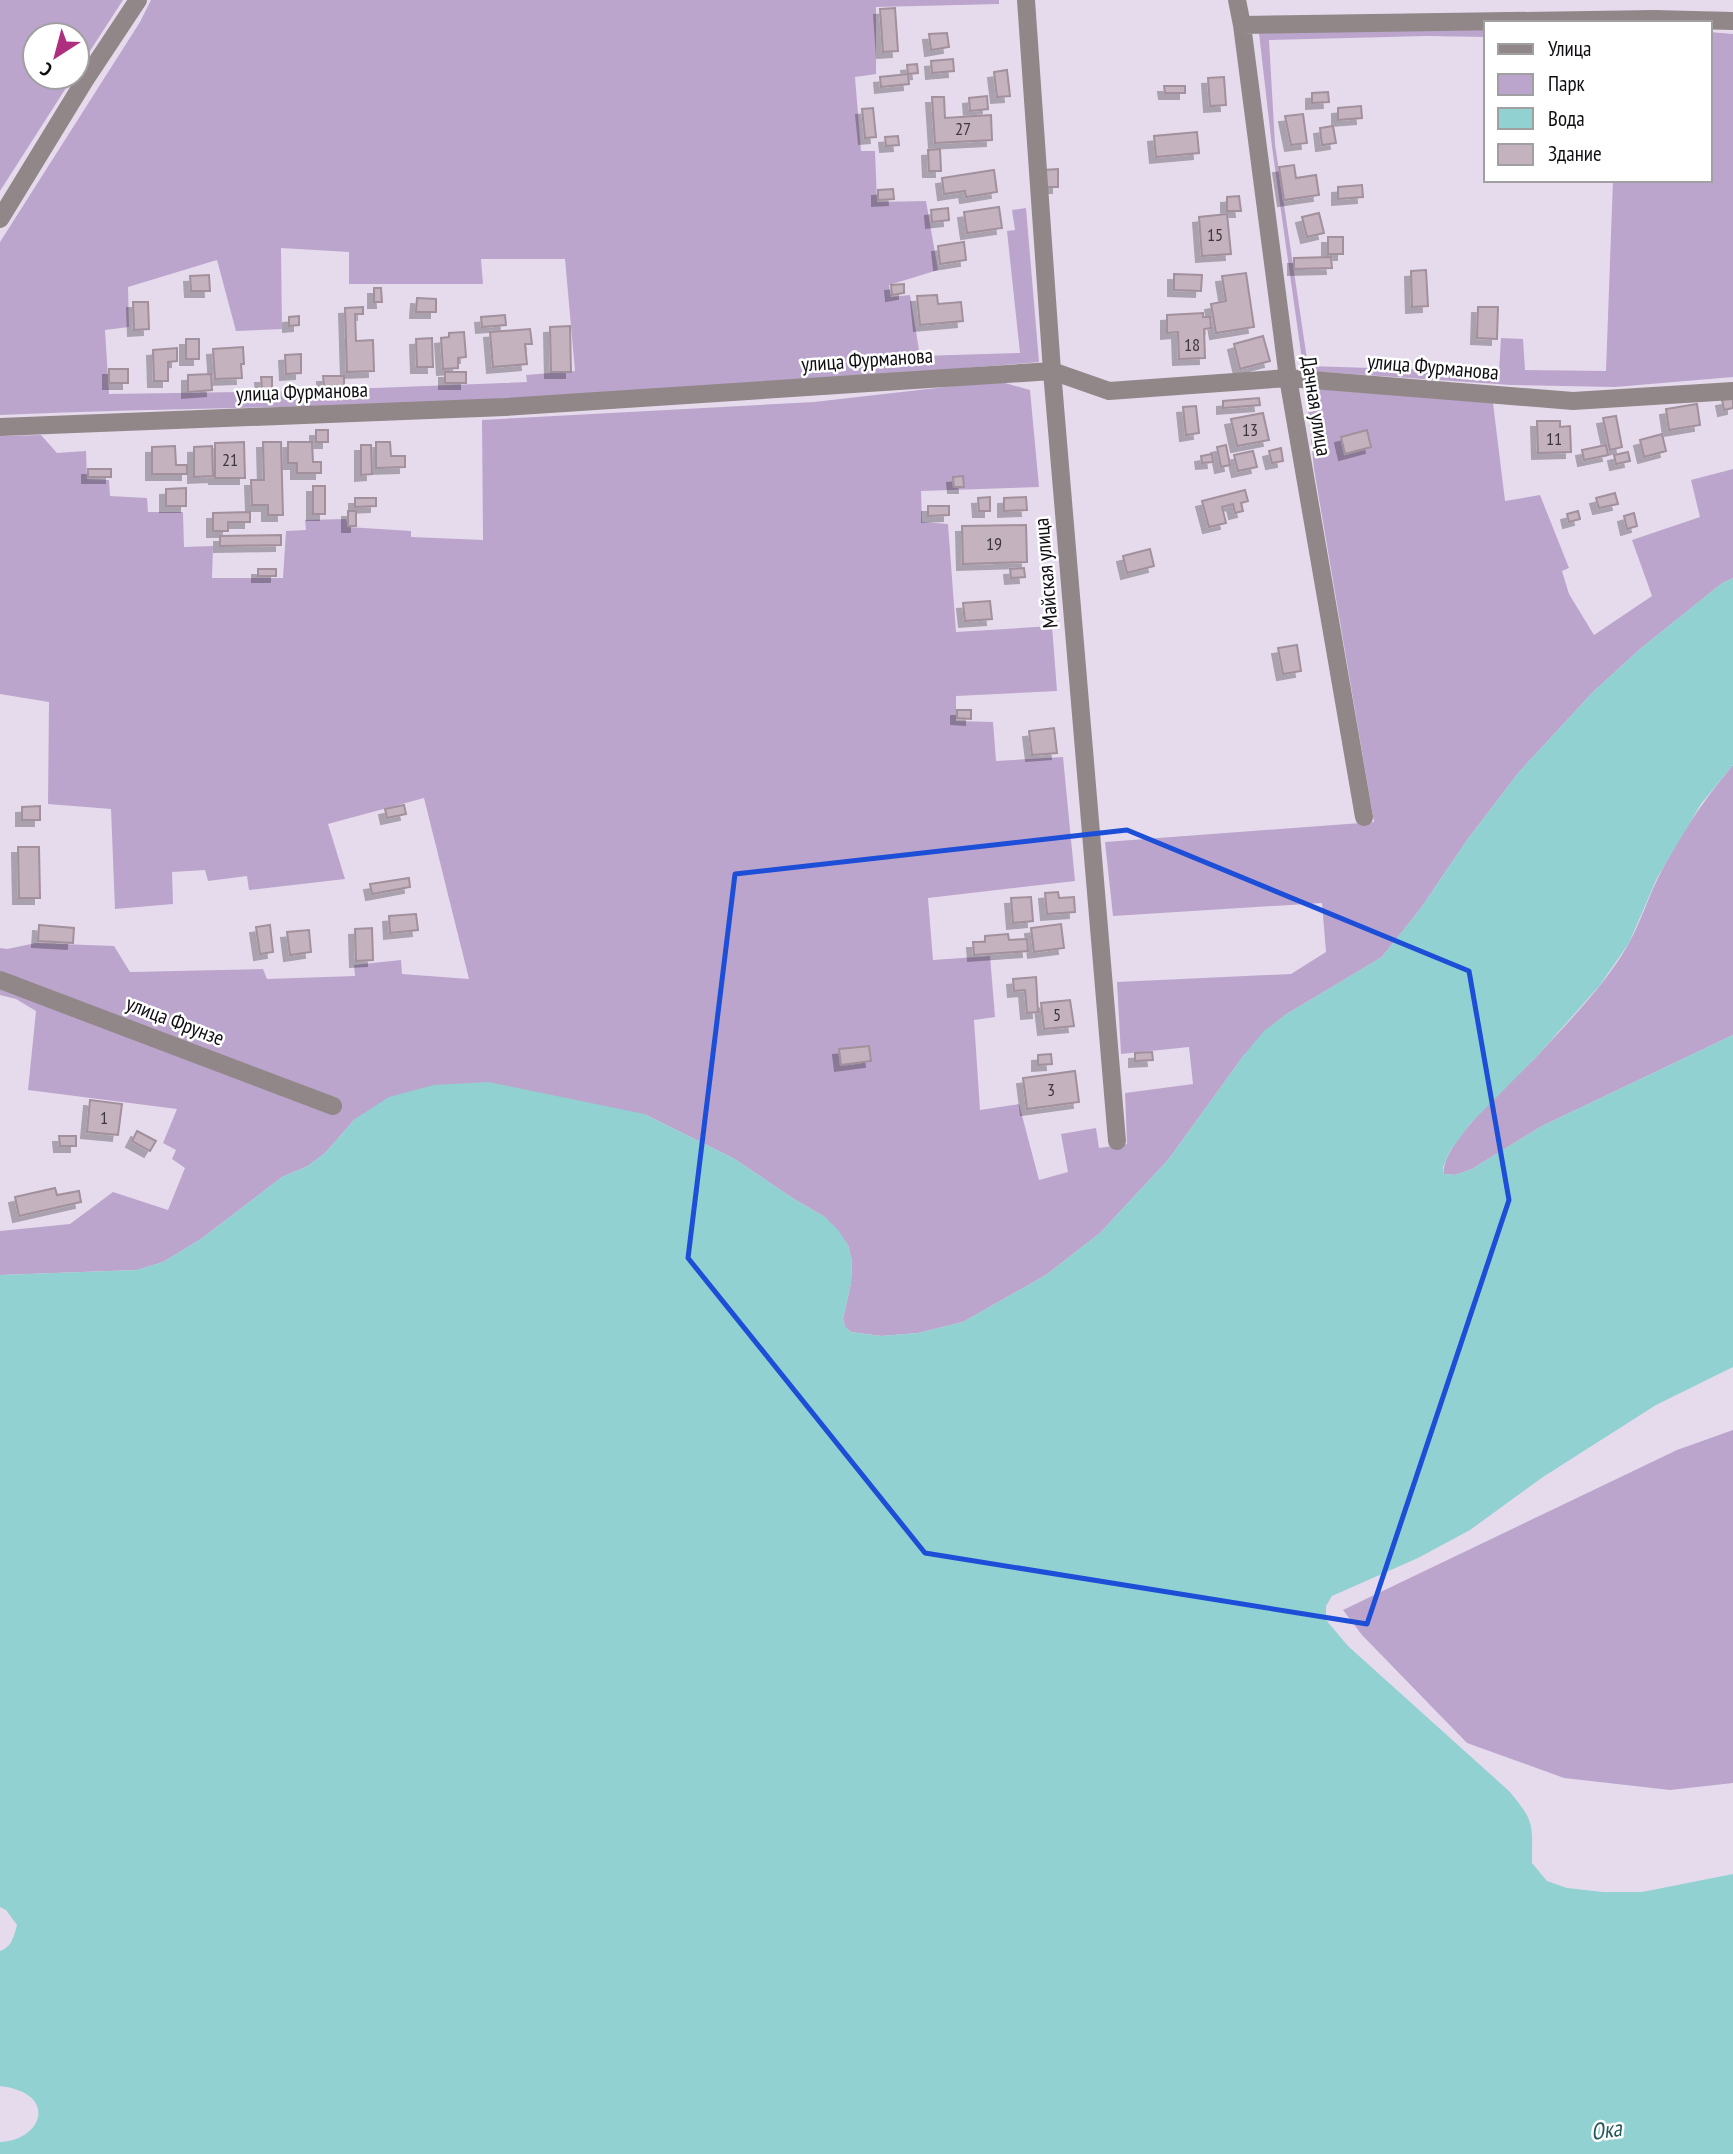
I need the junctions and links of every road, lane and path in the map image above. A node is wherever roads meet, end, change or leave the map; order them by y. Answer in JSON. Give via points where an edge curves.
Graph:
{"nodes":[{"id":1,"x":138,"y":0,"type":"edge"},
{"id":2,"x":1026,"y":0,"type":"edge"},
{"id":3,"x":1237,"y":0,"type":"edge"},
{"id":4,"x":1484,"y":21,"type":"edge"},
{"id":5,"x":1517,"y":21,"type":"edge"},
{"id":6,"x":1733,"y":21,"type":"edge"},
{"id":7,"x":1242,"y":25,"type":"junction"},
{"id":8,"x":0,"y":219,"type":"edge"},
{"id":9,"x":1052,"y":371,"type":"junction"},
{"id":10,"x":1288,"y":378,"type":"junction"},
{"id":11,"x":1733,"y":391,"type":"edge"},
{"id":12,"x":0,"y":427,"type":"edge"},
{"id":13,"x":1364,"y":817,"type":"dead end"},
{"id":14,"x":0,"y":980,"type":"edge"},
{"id":15,"x":333,"y":1106,"type":"dead end"},
{"id":16,"x":1117,"y":1142,"type":"dead end"}],
"edges":[{"from":1,"to":8,"type":"street"},
{"from":2,"to":9,"type":"street","name":"Майская улица"},
{"from":3,"to":7,"type":"street","name":"Дачная улица"},
{"from":4,"to":7,"type":"street"},
{"from":5,"to":6,"type":"street"},
{"from":7,"to":10,"type":"street","name":"Дачная улица"},
{"from":9,"to":10,"type":"street","name":"улица Фурманова","via":[[1109,391]]},
{"from":9,"to":12,"type":"street","name":"улица Фурманова","via":[[505,407]]},
{"from":9,"to":16,"type":"street","name":"Майская улица"},
{"from":10,"to":11,"type":"street","name":"улица Фурманова","via":[[1573,401]]},
{"from":10,"to":13,"type":"street","name":"Дачная улица"},
{"from":14,"to":15,"type":"street","name":"улица Фрунзе"}]}
